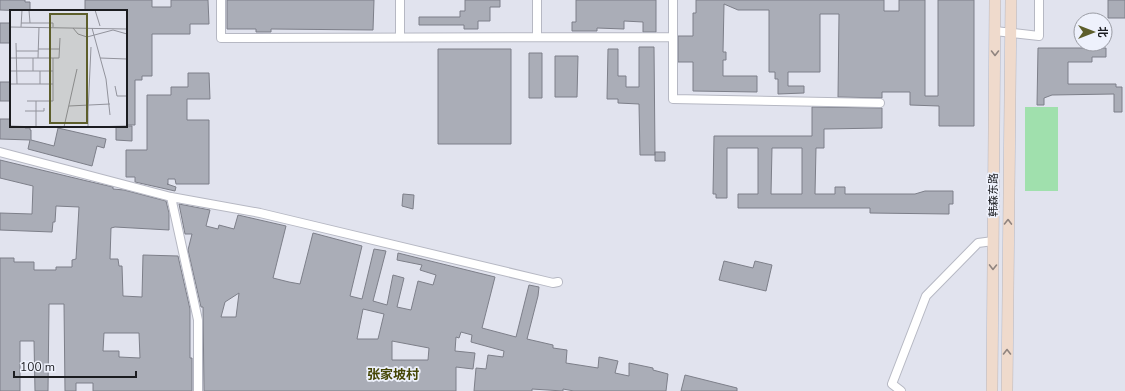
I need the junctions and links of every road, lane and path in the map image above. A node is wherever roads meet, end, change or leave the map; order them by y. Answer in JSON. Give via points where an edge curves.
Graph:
{"nodes":[{"id":1,"x":221,"y":0,"type":"edge"},
{"id":2,"x":400,"y":0,"type":"edge"},
{"id":3,"x":537,"y":0,"type":"edge"},
{"id":4,"x":673,"y":0,"type":"edge"},
{"id":5,"x":996,"y":0,"type":"edge"},
{"id":6,"x":1011,"y":0,"type":"edge"},
{"id":7,"x":1040,"y":0,"type":"edge"},
{"id":8,"x":995,"y":31,"type":"junction"},
{"id":9,"x":1010,"y":34,"type":"junction"},
{"id":10,"x":400,"y":37,"type":"junction"},
{"id":11,"x":537,"y":37,"type":"junction"},
{"id":12,"x":673,"y":37,"type":"junction"},
{"id":13,"x":880,"y":103,"type":"dead end"},
{"id":14,"x":0,"y":152,"type":"edge"},
{"id":15,"x":171,"y":197,"type":"junction"},
{"id":16,"x":993,"y":241,"type":"junction"},
{"id":17,"x":558,"y":282,"type":"dead end"},
{"id":18,"x":198,"y":391,"type":"edge"},
{"id":19,"x":902,"y":391,"type":"edge"},
{"id":20,"x":992,"y":391,"type":"edge"},
{"id":21,"x":1007,"y":391,"type":"edge"}],
"edges":[{"from":1,"to":10,"type":"street","via":[[221,38]]},
{"from":2,"to":10,"type":"street"},
{"from":3,"to":11,"type":"street"},
{"from":4,"to":12,"type":"street"},
{"from":5,"to":8,"type":"main road","name":"韩森东路"},
{"from":6,"to":9,"type":"main road","name":"韩森东路"},
{"from":7,"to":9,"type":"street","via":[[1040,36]]},
{"from":8,"to":9,"type":"street"},
{"from":8,"to":16,"type":"main road","name":"韩森东路","one_way":true},
{"from":21,"to":9,"type":"main road","name":"韩森东路","one_way":true},
{"from":10,"to":11,"type":"street"},
{"from":11,"to":12,"type":"street"},
{"from":12,"to":13,"type":"street","via":[[673,99]]},
{"from":14,"to":15,"type":"street"},
{"from":15,"to":17,"type":"street","via":[[260,213]]},
{"from":15,"to":18,"type":"street","via":[[198,320]]},
{"from":16,"to":19,"type":"street","via":[[978,243],[926,296],[892,384]]},
{"from":16,"to":20,"type":"main road","name":"韩森东路","one_way":true}]}
